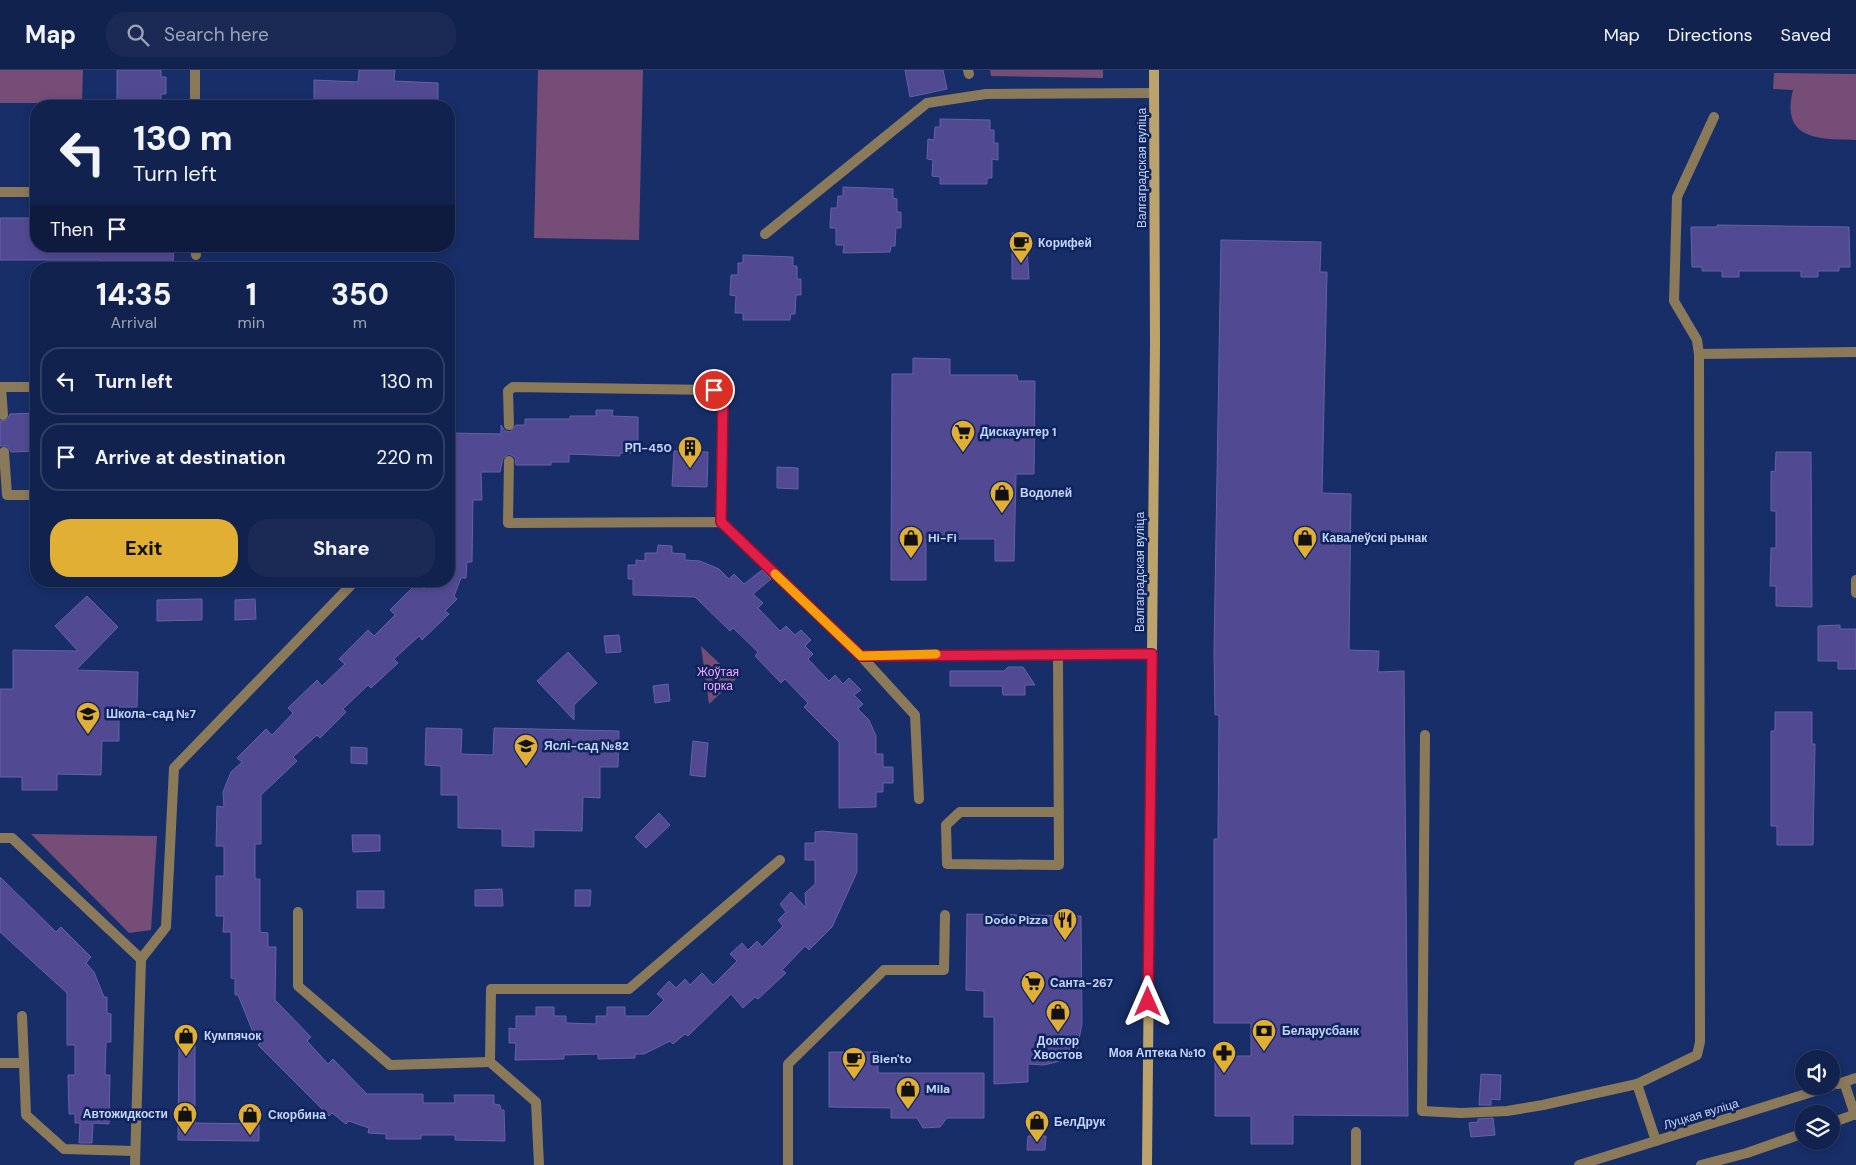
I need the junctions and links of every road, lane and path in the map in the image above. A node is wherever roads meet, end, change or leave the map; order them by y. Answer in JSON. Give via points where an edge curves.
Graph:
{"nodes":[{"id":1,"x":195,"y":70,"type":"edge"},
{"id":2,"x":1154,"y":70,"type":"edge"},
{"id":3,"x":1154,"y":93,"type":"junction"},
{"id":4,"x":195,"y":100,"type":"edge"},
{"id":5,"x":1714,"y":117,"type":"dead end"},
{"id":6,"x":0,"y":192,"type":"edge"},
{"id":7,"x":30,"y":192,"type":"edge"},
{"id":8,"x":765,"y":234,"type":"dead end"},
{"id":9,"x":1856,"y":352,"type":"edge"},
{"id":10,"x":1699,"y":354,"type":"junction"},
{"id":11,"x":30,"y":387,"type":"edge"},
{"id":12,"x":3,"y":415,"type":"dead end"},
{"id":13,"x":508,"y":425,"type":"dead end"},
{"id":14,"x":4,"y":452,"type":"dead end"},
{"id":15,"x":509,"y":461,"type":"dead end"},
{"id":16,"x":30,"y":495,"type":"edge"},
{"id":17,"x":721,"y":522,"type":"junction"},
{"id":18,"x":1856,"y":580,"type":"edge"},
{"id":19,"x":350,"y":587,"type":"edge"},
{"id":20,"x":1856,"y":593,"type":"edge"},
{"id":21,"x":1152,"y":654,"type":"junction"},
{"id":22,"x":1058,"y":655,"type":"junction"},
{"id":23,"x":861,"y":656,"type":"junction"},
{"id":24,"x":1425,"y":735,"type":"dead end"},
{"id":25,"x":919,"y":799,"type":"dead end"},
{"id":26,"x":1059,"y":812,"type":"junction"},
{"id":27,"x":0,"y":838,"type":"edge"},
{"id":28,"x":780,"y":860,"type":"dead end"},
{"id":29,"x":298,"y":912,"type":"dead end"},
{"id":30,"x":945,"y":916,"type":"dead end"},
{"id":31,"x":141,"y":959,"type":"junction"},
{"id":32,"x":22,"y":1016,"type":"dead end"},
{"id":33,"x":490,"y":1062,"type":"junction"},
{"id":34,"x":0,"y":1063,"type":"edge"},
{"id":35,"x":24,"y":1063,"type":"junction"},
{"id":36,"x":1856,"y":1078,"type":"edge"},
{"id":37,"x":1844,"y":1082,"type":"junction"},
{"id":38,"x":1840,"y":1083,"type":"edge"},
{"id":39,"x":1637,"y":1084,"type":"junction"},
{"id":40,"x":1802,"y":1095,"type":"edge"},
{"id":41,"x":1856,"y":1114,"type":"edge"},
{"id":42,"x":1840,"y":1120,"type":"edge"},
{"id":43,"x":1356,"y":1132,"type":"dead end"},
{"id":44,"x":1795,"y":1136,"type":"edge"},
{"id":45,"x":1656,"y":1141,"type":"junction"},
{"id":46,"x":135,"y":1151,"type":"junction"},
{"id":47,"x":135,"y":1165,"type":"edge"},
{"id":48,"x":539,"y":1165,"type":"edge"},
{"id":49,"x":788,"y":1165,"type":"edge"},
{"id":50,"x":1147,"y":1165,"type":"edge"},
{"id":51,"x":1356,"y":1165,"type":"edge"},
{"id":52,"x":1579,"y":1165,"type":"edge"},
{"id":53,"x":1701,"y":1165,"type":"edge"}],
"edges":[{"from":1,"to":4,"type":"street"},
{"from":2,"to":3,"type":"main road","name":"Валгаградская вуліца"},
{"from":3,"to":8,"type":"street","via":[[986,94],[927,102]]},
{"from":3,"to":21,"type":"main road","name":"Валгаградская вуліца"},
{"from":5,"to":10,"type":"street","via":[[1677,197],[1674,301],[1697,340]]},
{"from":6,"to":7,"type":"street"},
{"from":9,"to":10,"type":"street"},
{"from":10,"to":39,"type":"street","via":[[1700,1042],[1697,1055]]},
{"from":11,"to":12,"type":"street","via":[[2,387]]},
{"from":13,"to":17,"type":"street","via":[[508,391],[513,387],[714,390],[723,397]]},
{"from":14,"to":16,"type":"street","via":[[7,495]]},
{"from":15,"to":17,"type":"street","via":[[508,523]]},
{"from":17,"to":23,"type":"street"},
{"from":18,"to":20,"type":"street"},
{"from":19,"to":31,"type":"street","via":[[174,768],[166,927]]},
{"from":21,"to":22,"type":"street"},
{"from":21,"to":50,"type":"main road","name":"Валгаградская вуліца"},
{"from":22,"to":23,"type":"street"},
{"from":22,"to":26,"type":"street"},
{"from":23,"to":25,"type":"street","via":[[915,715]]},
{"from":24,"to":39,"type":"street","via":[[1422,1111],[1507,1111]]},
{"from":26,"to":26,"type":"street","via":[[960,812],[946,825],[947,864],[1059,865]]},
{"from":27,"to":31,"type":"street","via":[[12,838]]},
{"from":28,"to":33,"type":"street","via":[[629,989],[491,989]]},
{"from":29,"to":33,"type":"street","via":[[298,986],[390,1065]]},
{"from":30,"to":49,"type":"street","via":[[944,970],[884,970],[788,1064]]},
{"from":31,"to":46,"type":"street"},
{"from":32,"to":35,"type":"street"},
{"from":33,"to":48,"type":"street","via":[[536,1102]]},
{"from":34,"to":35,"type":"street"},
{"from":35,"to":46,"type":"street","via":[[26,1115],[64,1149]]},
{"from":36,"to":37,"type":"street","name":"Луцкая вуліца"},
{"from":37,"to":38,"type":"street","name":"Луцкая вуліца"},
{"from":37,"to":41,"type":"street"},
{"from":39,"to":45,"type":"street"},
{"from":40,"to":45,"type":"street","name":"Луцкая вуліца"},
{"from":41,"to":42,"type":"street"},
{"from":43,"to":51,"type":"street"},
{"from":44,"to":53,"type":"street"},
{"from":45,"to":52,"type":"street","name":"Луцкая вуліца"},
{"from":46,"to":47,"type":"street"}]}
